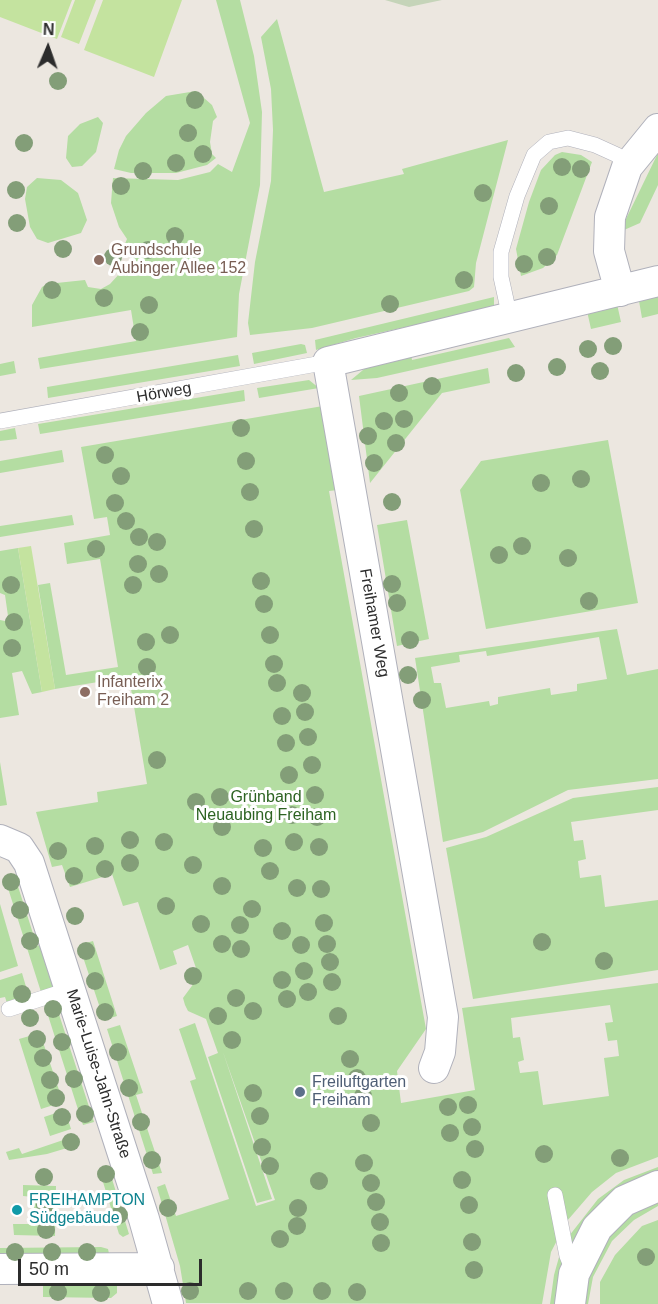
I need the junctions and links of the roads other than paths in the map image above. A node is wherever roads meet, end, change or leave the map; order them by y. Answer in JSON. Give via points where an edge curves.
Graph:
{"nodes":[{"id":1,"x":658,"y":129,"type":"edge"},
{"id":2,"x":627,"y":167,"type":"junction"},
{"id":3,"x":658,"y":281,"type":"edge"},
{"id":4,"x":620,"y":291,"type":"junction"},
{"id":5,"x":510,"y":318,"type":"junction"},
{"id":6,"x":328,"y":362,"type":"junction"},
{"id":7,"x":0,"y":421,"type":"edge"},
{"id":8,"x":10,"y":844,"type":"edge"},
{"id":9,"x":71,"y":989,"type":"junction"},
{"id":10,"x":9,"y":1009,"type":"dead end"},
{"id":11,"x":434,"y":1068,"type":"dead end"},
{"id":12,"x":658,"y":1186,"type":"edge"},
{"id":13,"x":555,"y":1195,"type":"dead end"},
{"id":14,"x":159,"y":1268,"type":"junction"},
{"id":15,"x":0,"y":1269,"type":"edge"},
{"id":16,"x":574,"y":1274,"type":"junction"},
{"id":17,"x":168,"y":1304,"type":"edge"},
{"id":18,"x":570,"y":1304,"type":"edge"}],
"edges":[{"from":1,"to":2,"type":"street"},
{"from":2,"to":4,"type":"street","via":[[608,234]]},
{"from":2,"to":5,"type":"lane","via":[[617,155],[568,138],[549,142],[534,155],[501,252],[501,277]]},
{"from":3,"to":4,"type":"street"},
{"from":4,"to":5,"type":"street"},
{"from":5,"to":6,"type":"street"},
{"from":6,"to":7,"type":"lane","name":"Hörweg"},
{"from":6,"to":11,"type":"street","name":"Freihamer Weg","via":[[443,1017],[440,1052]]},
{"from":8,"to":9,"type":"street","name":"Marie-Luise-Jahn-Straße","via":[[29,864]]},
{"from":9,"to":10,"type":"lane"},
{"from":9,"to":14,"type":"street","name":"Marie-Luise-Jahn-Straße"},
{"from":12,"to":16,"type":"street","via":[[624,1202],[604,1219]]},
{"from":13,"to":16,"type":"lane"},
{"from":14,"to":15,"type":"street"},
{"from":14,"to":17,"type":"street","name":"Marie-Luise-Jahn-Straße"},
{"from":16,"to":18,"type":"street"}]}
